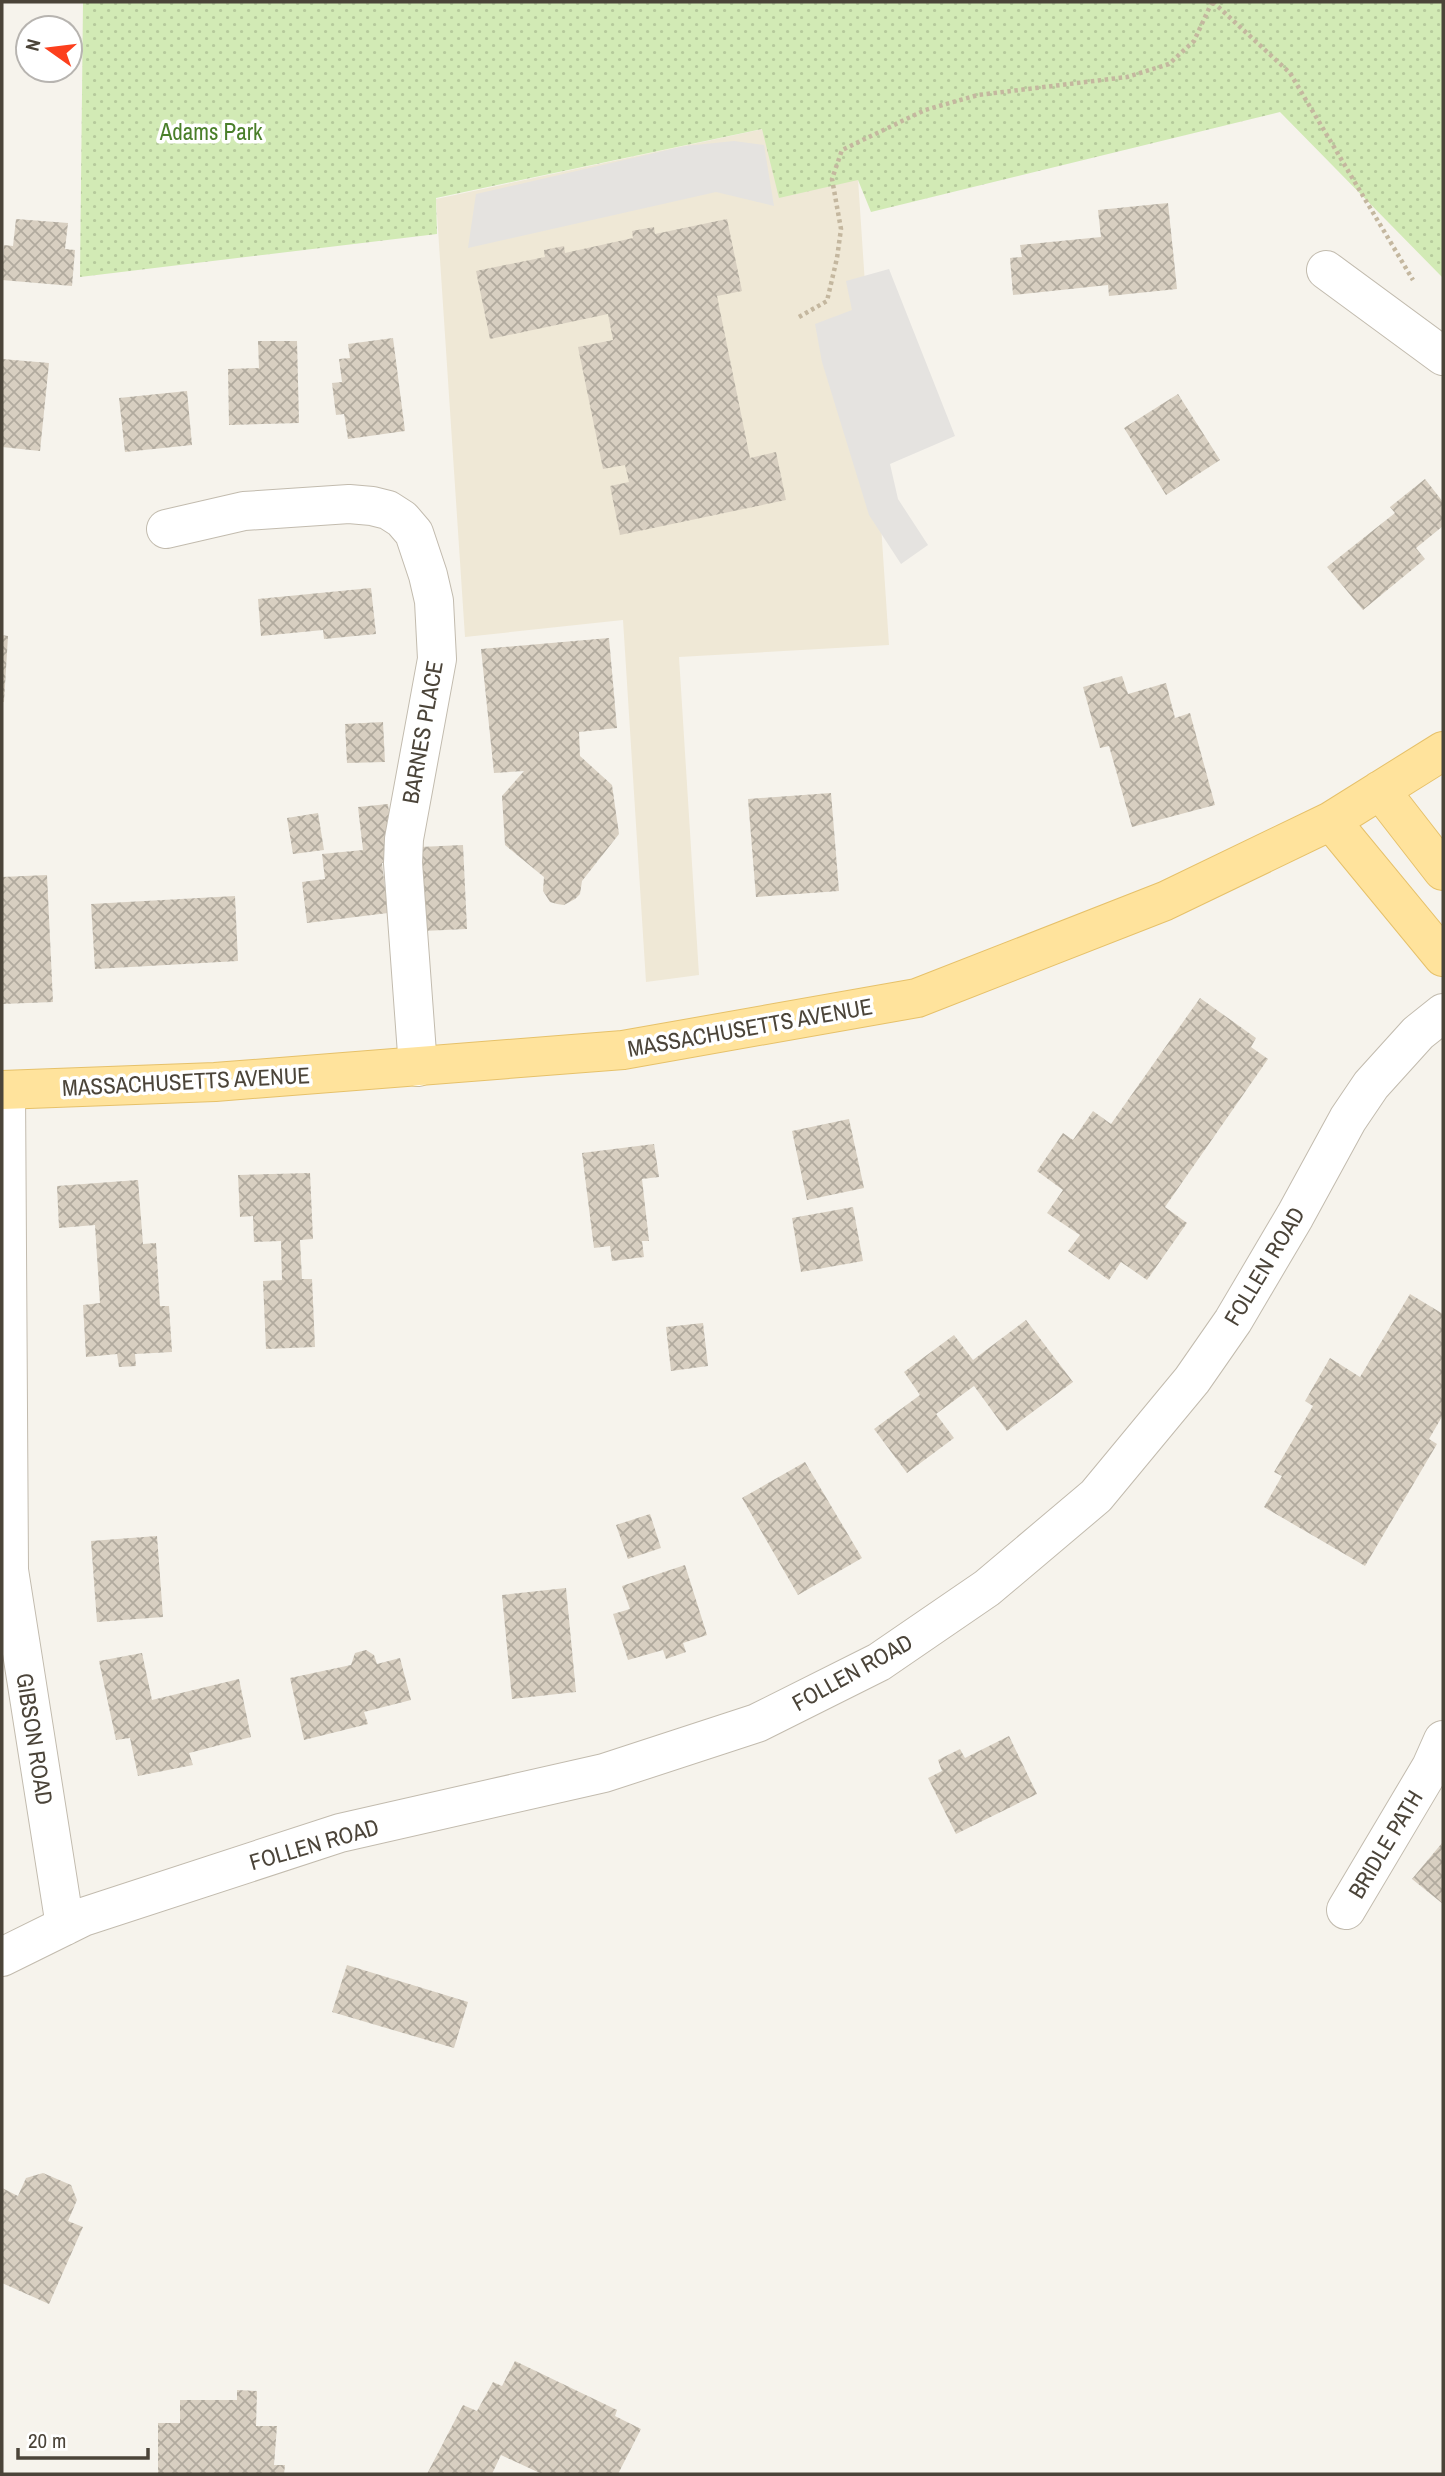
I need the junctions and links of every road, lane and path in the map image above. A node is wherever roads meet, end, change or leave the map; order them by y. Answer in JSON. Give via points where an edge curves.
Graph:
{"nodes":[{"id":1,"x":1212,"y":2,"type":"edge"},
{"id":2,"x":1326,"y":270,"type":"dead end"},
{"id":3,"x":1418,"y":289,"type":"dead end"},
{"id":4,"x":799,"y":317,"type":"dead end"},
{"id":5,"x":1443,"y":356,"type":"edge"},
{"id":6,"x":166,"y":529,"type":"dead end"},
{"id":7,"x":1443,"y":751,"type":"edge"},
{"id":8,"x":1380,"y":790,"type":"junction"},
{"id":9,"x":1331,"y":821,"type":"junction"},
{"id":10,"x":1443,"y":871,"type":"edge"},
{"id":11,"x":1443,"y":957,"type":"edge"},
{"id":12,"x":1443,"y":1013,"type":"edge"},
{"id":13,"x":418,"y":1067,"type":"junction"},
{"id":14,"x":4,"y":1090,"type":"edge"},
{"id":15,"x":1443,"y":1740,"type":"edge"},
{"id":16,"x":1346,"y":1910,"type":"dead end"},
{"id":17,"x":65,"y":1926,"type":"junction"},
{"id":18,"x":2,"y":1957,"type":"edge"}],
"edges":[{"from":1,"to":3,"type":"path","via":[[1290,73]]},
{"from":1,"to":4,"type":"path","via":[[1194,41],[1169,64],[1127,77],[978,95],[925,110],[842,149],[832,179],[841,229],[827,301]]},
{"from":2,"to":5,"type":"street"},
{"from":6,"to":13,"type":"street","name":"BARNES PLACE","via":[[244,511],[349,504],[388,510],[414,533],[428,575],[437,649],[404,839]]},
{"from":7,"to":8,"type":"main road","name":"MASSACHUSETTS AVENUE"},
{"from":8,"to":9,"type":"main road","name":"MASSACHUSETTS AVENUE"},
{"from":8,"to":10,"type":"main road"},
{"from":9,"to":11,"type":"main road"},
{"from":9,"to":13,"type":"main road","name":"MASSACHUSETTS AVENUE","via":[[1165,901],[917,998],[623,1050]]},
{"from":12,"to":17,"type":"street","name":"FOLLEN ROAD","via":[[1418,1033],[1371,1085],[1233,1321],[1192,1380],[1096,1496],[987,1588],[880,1662],[757,1723],[604,1773],[340,1833]]},
{"from":13,"to":14,"type":"main road","name":"MASSACHUSETTS AVENUE","via":[[215,1082]]},
{"from":14,"to":17,"type":"street","name":"GIBSON ROAD","via":[[9,1570]]},
{"from":15,"to":16,"type":"street","name":"BRIDLE PATH"},
{"from":17,"to":18,"type":"street","name":"FOLLEN ROAD"}]}
